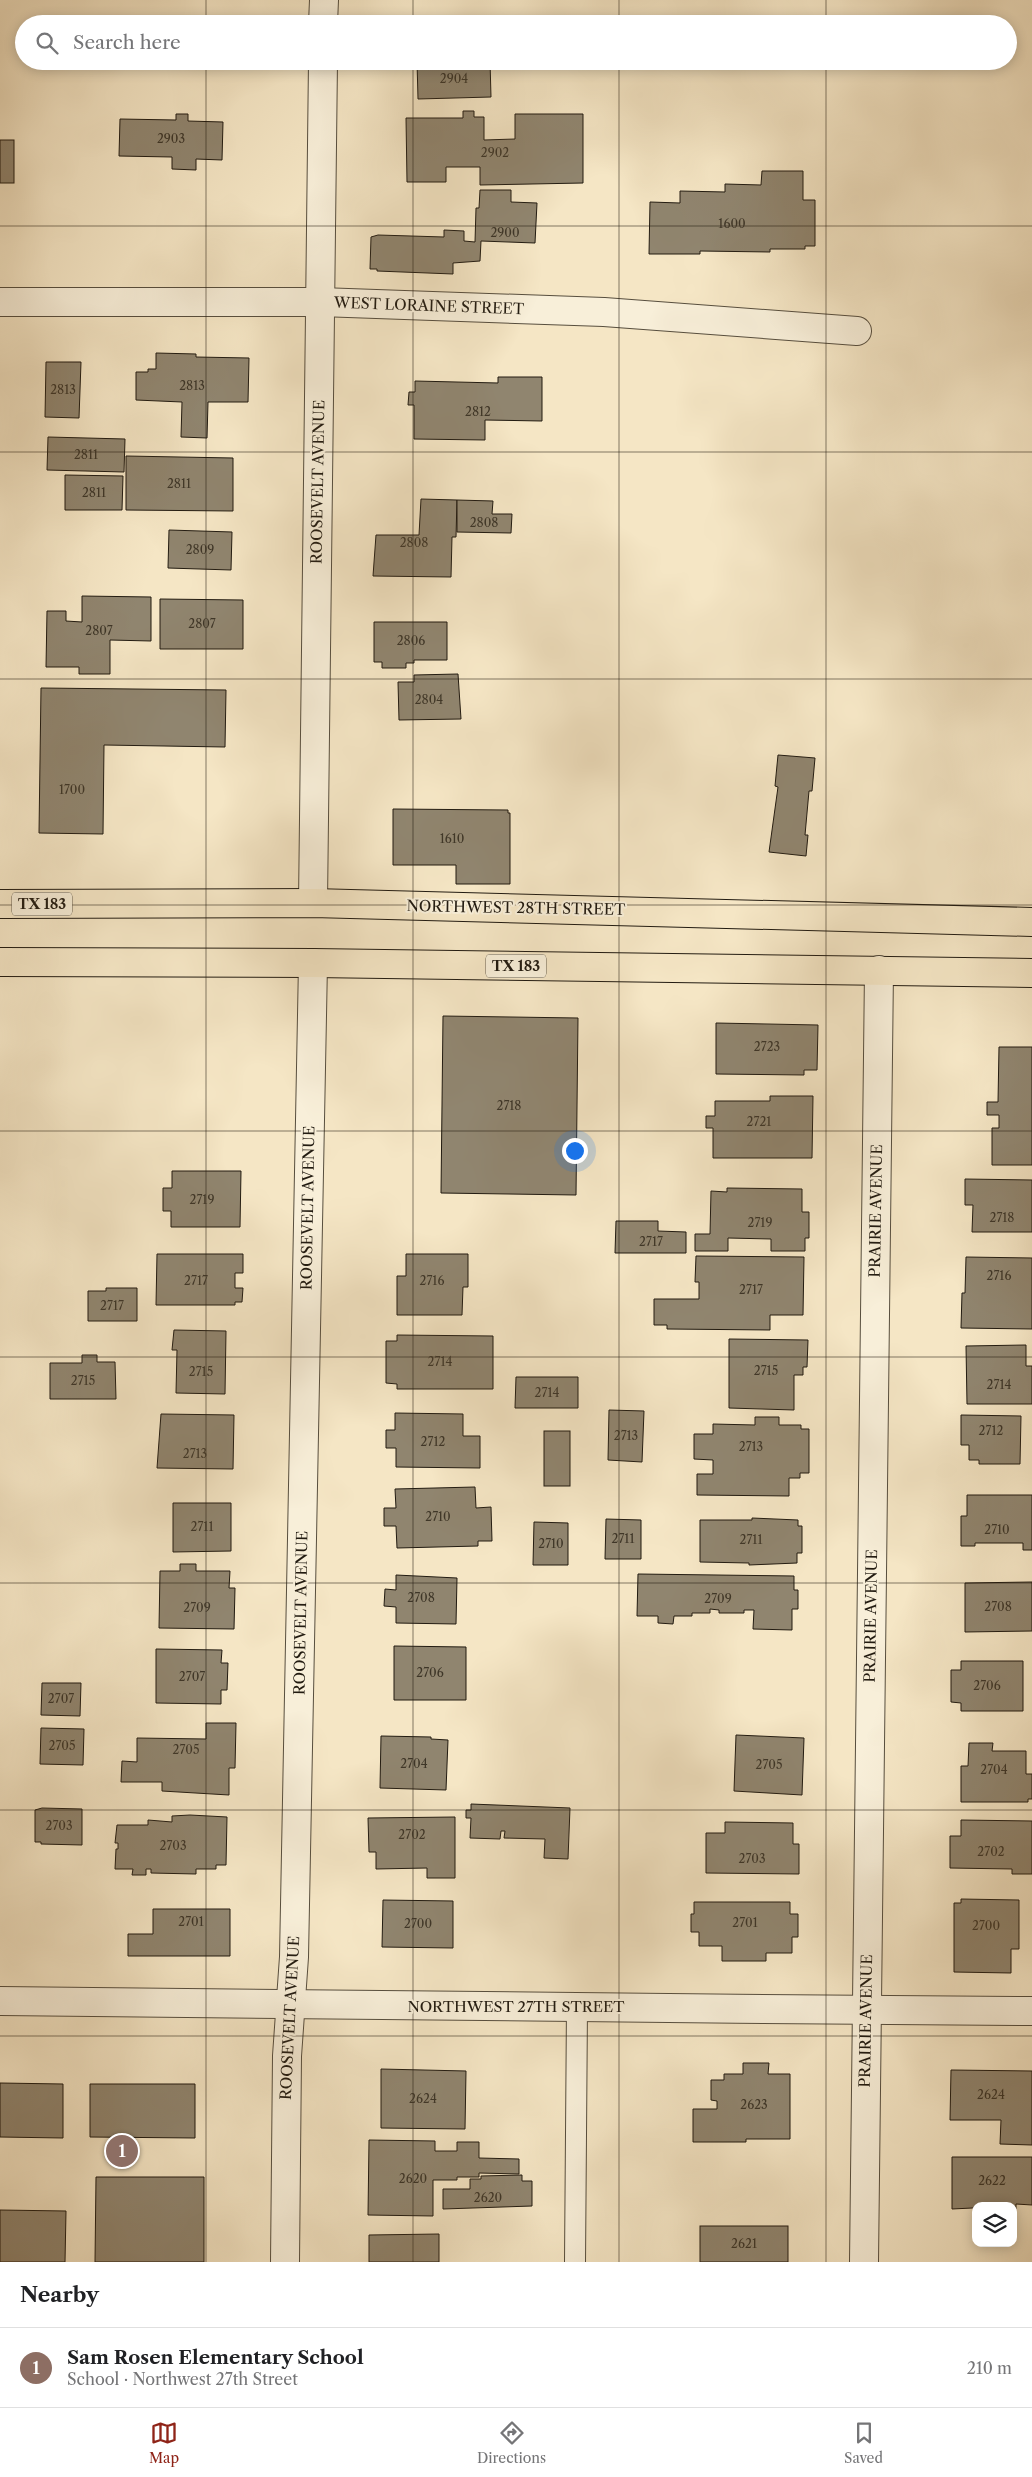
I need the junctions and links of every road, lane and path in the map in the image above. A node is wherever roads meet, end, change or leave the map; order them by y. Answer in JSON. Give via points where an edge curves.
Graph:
{"nodes":[{"id":1,"x":324,"y":0,"type":"edge"},
{"id":2,"x":323,"y":15,"type":"edge"},
{"id":3,"x":323,"y":70,"type":"edge"},
{"id":4,"x":0,"y":302,"type":"edge"},
{"id":5,"x":320,"y":302,"type":"junction"},
{"id":6,"x":857,"y":331,"type":"dead end"},
{"id":7,"x":314,"y":903,"type":"junction"},
{"id":8,"x":0,"y":904,"type":"edge"},
{"id":9,"x":1032,"y":922,"type":"edge"},
{"id":10,"x":0,"y":962,"type":"edge"},
{"id":11,"x":313,"y":963,"type":"junction"},
{"id":12,"x":879,"y":970,"type":"junction"},
{"id":13,"x":1032,"y":972,"type":"edge"},
{"id":14,"x":0,"y":2001,"type":"edge"},
{"id":15,"x":292,"y":2006,"type":"junction"},
{"id":16,"x":577,"y":2006,"type":"junction"},
{"id":17,"x":866,"y":2010,"type":"junction"},
{"id":18,"x":1032,"y":2011,"type":"edge"},
{"id":19,"x":285,"y":2262,"type":"edge"},
{"id":20,"x":574,"y":2262,"type":"edge"},
{"id":21,"x":864,"y":2262,"type":"edge"}],
"edges":[{"from":1,"to":2,"type":"street"},
{"from":3,"to":5,"type":"street","name":"ROOSEVELT AVENUE"},
{"from":4,"to":5,"type":"street","name":"WEST LORAINE STREET"},
{"from":5,"to":6,"type":"street","name":"WEST LORAINE STREET","via":[[604,312]]},
{"from":5,"to":7,"type":"street","name":"ROOSEVELT AVENUE"},
{"from":7,"to":8,"type":"main road","name":"NORTHWEST 28TH STREET","number":"TX 183"},
{"from":7,"to":9,"type":"main road","name":"NORTHWEST 28TH STREET","number":"TX 183"},
{"from":10,"to":11,"type":"main road","number":"TX 183"},
{"from":11,"to":12,"type":"main road","number":"TX 183"},
{"from":11,"to":15,"type":"street","name":"ROOSEVELT AVENUE"},
{"from":12,"to":13,"type":"main road","number":"TX 183"},
{"from":12,"to":17,"type":"street","name":"PRAIRIE AVENUE"},
{"from":14,"to":15,"type":"street","name":"NORTHWEST 27TH STREET"},
{"from":15,"to":16,"type":"street","name":"NORTHWEST 27TH STREET"},
{"from":15,"to":19,"type":"street","name":"ROOSEVELT AVENUE","via":[[287,2056]]},
{"from":16,"to":17,"type":"street","name":"NORTHWEST 27TH STREET"},
{"from":16,"to":20,"type":"lane"},
{"from":17,"to":18,"type":"street","name":"NORTHWEST 27TH STREET"},
{"from":17,"to":21,"type":"street","name":"PRAIRIE AVENUE"}]}
